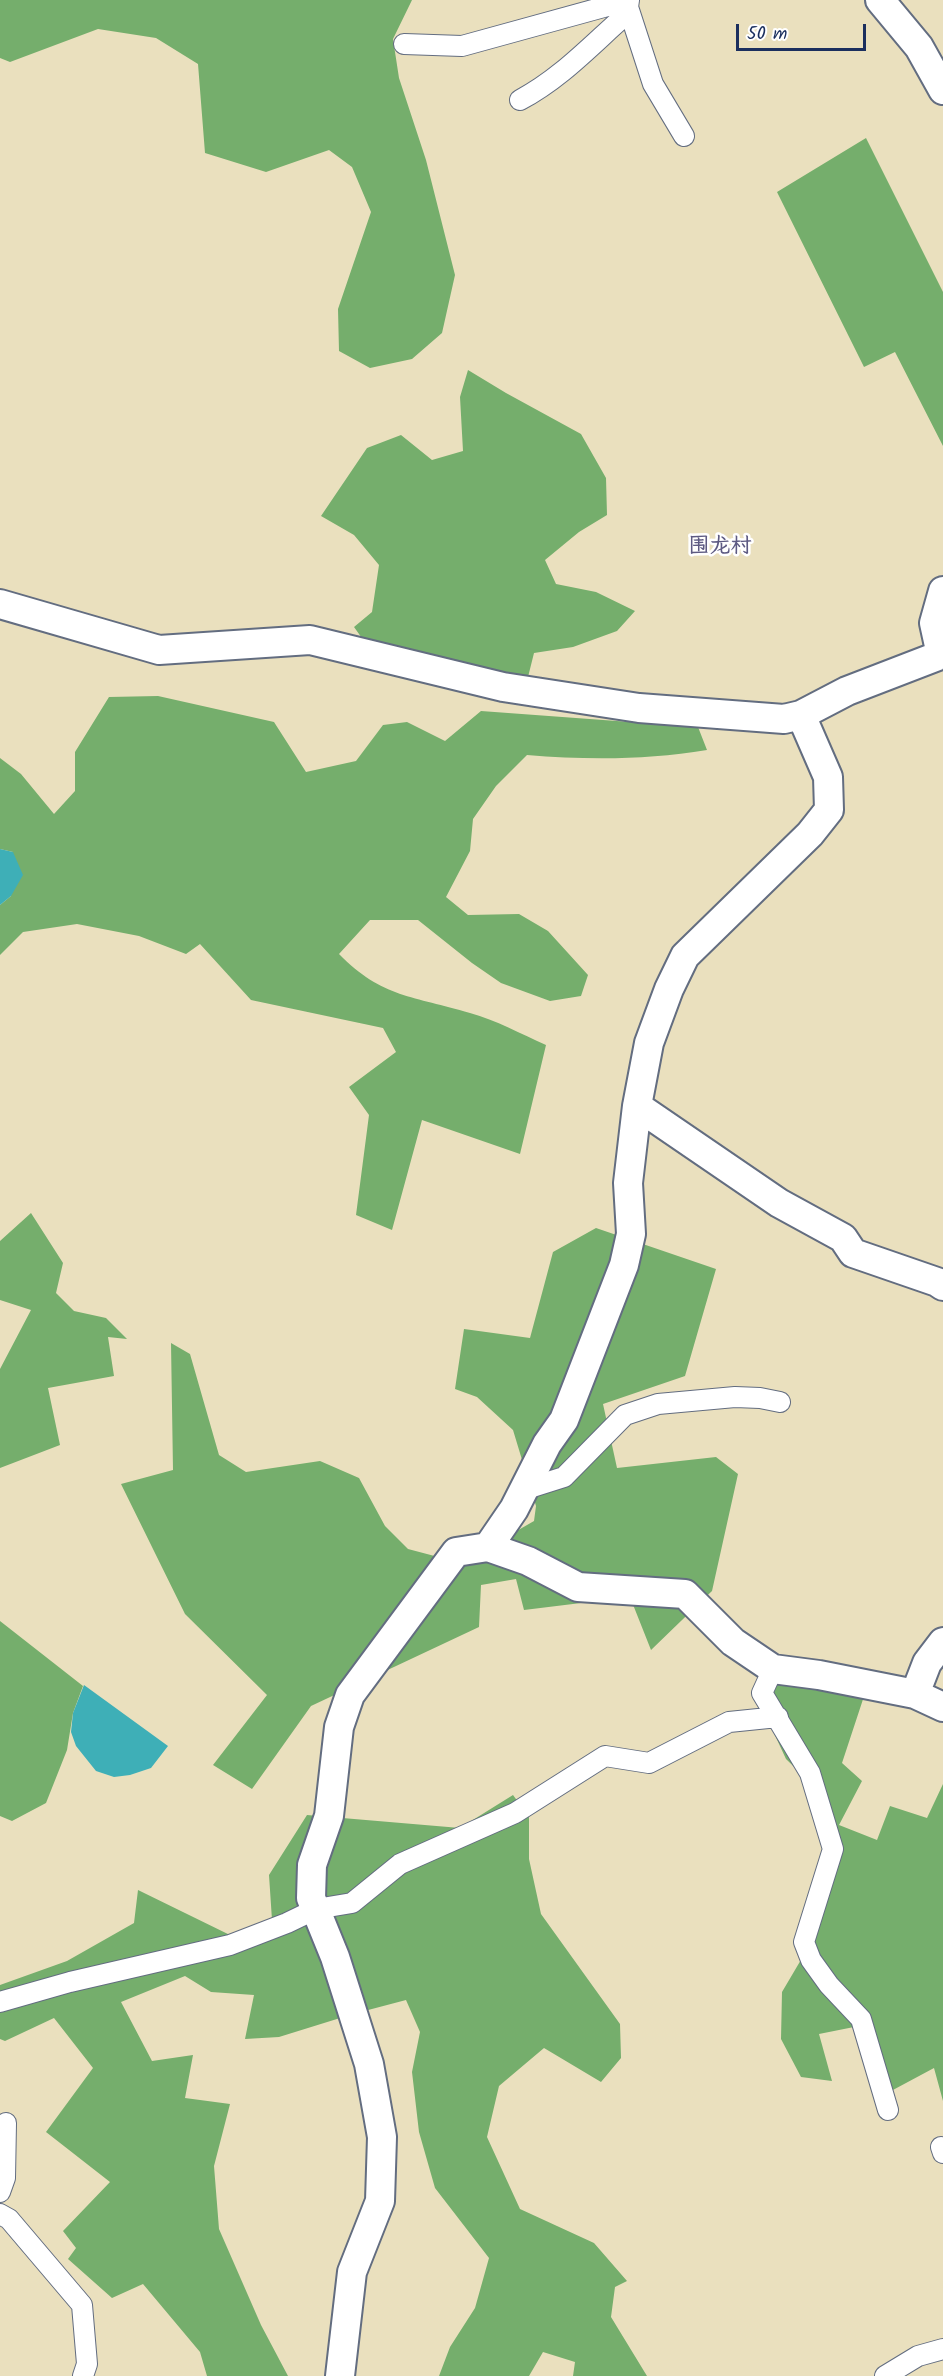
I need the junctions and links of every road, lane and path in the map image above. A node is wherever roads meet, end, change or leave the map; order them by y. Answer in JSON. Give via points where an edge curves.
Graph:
{"nodes":[{"id":1,"x":880,"y":0,"type":"edge"},
{"id":2,"x":627,"y":4,"type":"edge"},
{"id":3,"x":404,"y":44,"type":"dead end"},
{"id":4,"x":941,"y":83,"type":"edge"},
{"id":5,"x":520,"y":100,"type":"dead end"},
{"id":6,"x":684,"y":136,"type":"dead end"},
{"id":7,"x":943,"y":591,"type":"edge"},
{"id":8,"x":0,"y":604,"type":"edge"},
{"id":9,"x":942,"y":654,"type":"edge"},
{"id":10,"x":801,"y":715,"type":"junction"},
{"id":11,"x":637,"y":1106,"type":"junction"},
{"id":12,"x":943,"y":1286,"type":"edge"},
{"id":13,"x":780,"y":1402,"type":"dead end"},
{"id":14,"x":523,"y":1490,"type":"junction"},
{"id":15,"x":488,"y":1547,"type":"junction"},
{"id":16,"x":943,"y":1642,"type":"edge"},
{"id":17,"x":773,"y":1669,"type":"junction"},
{"id":18,"x":915,"y":1694,"type":"junction"},
{"id":19,"x":943,"y":1707,"type":"edge"},
{"id":20,"x":778,"y":1717,"type":"junction"},
{"id":21,"x":313,"y":1904,"type":"junction"},
{"id":22,"x":0,"y":2002,"type":"edge"},
{"id":23,"x":888,"y":2110,"type":"dead end"},
{"id":24,"x":6,"y":2123,"type":"dead end"},
{"id":25,"x":0,"y":2192,"type":"edge"},
{"id":26,"x":0,"y":2214,"type":"edge"},
{"id":27,"x":943,"y":2349,"type":"edge"},
{"id":28,"x":83,"y":2376,"type":"edge"},
{"id":29,"x":340,"y":2376,"type":"edge"},
{"id":30,"x":885,"y":2376,"type":"edge"}],
"edges":[{"from":1,"to":4,"type":"street","via":[[919,47]]},
{"from":2,"to":3,"type":"street","via":[[462,46]]},
{"from":2,"to":5,"type":"street","via":[[566,70]]},
{"from":2,"to":6,"type":"street","via":[[653,84]]},
{"from":7,"to":9,"type":"street","via":[[934,623]]},
{"from":8,"to":10,"type":"street","via":[[159,650],[310,640],[526,691],[639,708],[783,718]]},
{"from":9,"to":10,"type":"street","via":[[846,691]]},
{"from":10,"to":11,"type":"street","via":[[828,777],[829,810],[810,834],[685,956],[649,1043]]},
{"from":11,"to":12,"type":"street","via":[[779,1203],[843,1238],[853,1253]]},
{"from":11,"to":14,"type":"street","via":[[628,1183],[631,1234],[624,1265],[564,1420]]},
{"from":13,"to":14,"type":"street","via":[[735,1397],[658,1404],[625,1415],[564,1477]]},
{"from":14,"to":15,"type":"street"},
{"from":15,"to":17,"type":"street","via":[[528,1561],[578,1587],[685,1594],[733,1642]]},
{"from":15,"to":21,"type":"street","via":[[456,1552],[350,1695],[339,1726],[329,1816],[312,1865]]},
{"from":16,"to":18,"type":"street","via":[[927,1663]]},
{"from":17,"to":18,"type":"street"},
{"from":17,"to":20,"type":"street","via":[[762,1693]]},
{"from":18,"to":19,"type":"street"},
{"from":20,"to":21,"type":"street","via":[[729,1722],[650,1763],[605,1756],[515,1813],[400,1864],[352,1903]]},
{"from":20,"to":23,"type":"street","via":[[810,1773],[833,1849],[804,1942],[829,1985],[861,2019]]},
{"from":21,"to":22,"type":"street","via":[[287,1923],[230,1945]]},
{"from":21,"to":29,"type":"street","via":[[335,1957],[369,2064],[382,2137],[380,2201],[352,2272]]},
{"from":24,"to":25,"type":"street","via":[[5,2178]]},
{"from":26,"to":28,"type":"street","via":[[9,2219],[82,2305],[87,2364]]},
{"from":27,"to":30,"type":"street","via":[[918,2356]]}]}
